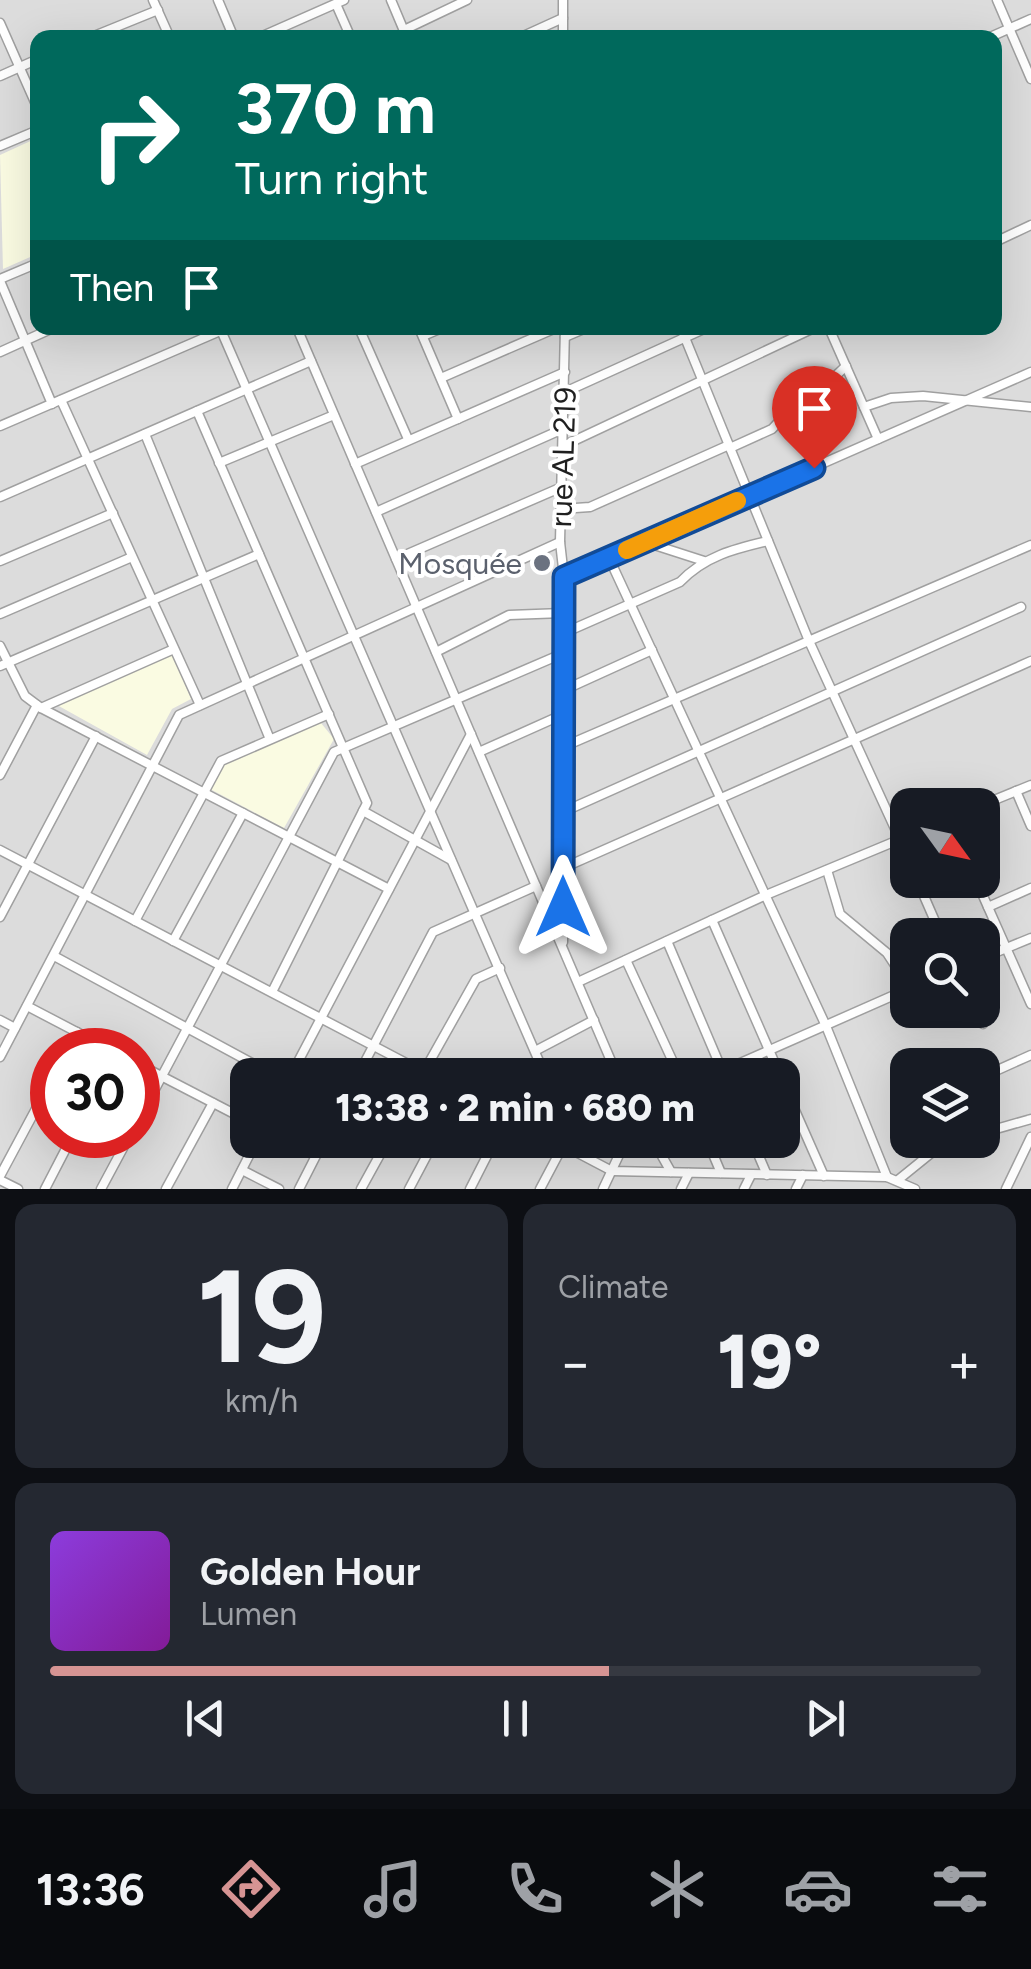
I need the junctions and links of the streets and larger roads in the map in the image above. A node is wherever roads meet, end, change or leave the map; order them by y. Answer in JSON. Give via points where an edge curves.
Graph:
{"nodes":[{"id":1,"x":153,"y":0,"type":"edge"},
{"id":2,"x":220,"y":0,"type":"edge"},
{"id":3,"x":391,"y":0,"type":"edge"},
{"id":4,"x":468,"y":0,"type":"edge"},
{"id":5,"x":562,"y":0,"type":"edge"},
{"id":6,"x":997,"y":0,"type":"edge"},
{"id":7,"x":340,"y":2,"type":"edge"},
{"id":8,"x":158,"y":10,"type":"junction"},
{"id":9,"x":563,"y":18,"type":"junction"},
{"id":10,"x":1031,"y":19,"type":"edge"},
{"id":11,"x":0,"y":24,"type":"edge"},
{"id":12,"x":288,"y":25,"type":"junction"},
{"id":13,"x":1009,"y":28,"type":"junction"},
{"id":14,"x":109,"y":30,"type":"edge"},
{"id":15,"x":167,"y":30,"type":"edge"},
{"id":16,"x":231,"y":30,"type":"edge"},
{"id":17,"x":276,"y":30,"type":"edge"},
{"id":18,"x":290,"y":30,"type":"edge"},
{"id":19,"x":348,"y":30,"type":"edge"},
{"id":20,"x":404,"y":30,"type":"edge"},
{"id":21,"x":413,"y":30,"type":"edge"},
{"id":22,"x":537,"y":30,"type":"edge"},
{"id":23,"x":564,"y":30,"type":"edge"},
{"id":24,"x":1002,"y":31,"type":"edge"},
{"id":25,"x":30,"y":63,"type":"edge"},
{"id":26,"x":20,"y":67,"type":"junction"},
{"id":27,"x":0,"y":76,"type":"edge"},
{"id":28,"x":1031,"y":78,"type":"edge"},
{"id":29,"x":30,"y":90,"type":"edge"},
{"id":30,"x":30,"y":133,"type":"edge"},
{"id":31,"x":0,"y":146,"type":"edge"},
{"id":32,"x":1031,"y":225,"type":"edge"},
{"id":33,"x":1002,"y":239,"type":"edge"},
{"id":34,"x":30,"y":267,"type":"edge"},
{"id":35,"x":0,"y":280,"type":"edge"},
{"id":36,"x":37,"y":335,"type":"edge"},
{"id":37,"x":207,"y":335,"type":"edge"},
{"id":38,"x":226,"y":335,"type":"edge"},
{"id":39,"x":300,"y":335,"type":"edge"},
{"id":40,"x":362,"y":335,"type":"edge"},
{"id":41,"x":422,"y":335,"type":"edge"},
{"id":42,"x":540,"y":335,"type":"edge"},
{"id":43,"x":565,"y":335,"type":"edge"},
{"id":44,"x":677,"y":335,"type":"edge"},
{"id":45,"x":684,"y":335,"type":"edge"},
{"id":46,"x":799,"y":335,"type":"edge"},
{"id":47,"x":832,"y":335,"type":"edge"},
{"id":48,"x":25,"y":340,"type":"junction"},
{"id":49,"x":0,"y":352,"type":"edge"},
{"id":50,"x":311,"y":361,"type":"junction"},
{"id":51,"x":846,"y":366,"type":"junction"},
{"id":52,"x":565,"y":372,"type":"junction"},
{"id":53,"x":1031,"y":372,"type":"edge"},
{"id":54,"x":441,"y":378,"type":"junction"},
{"id":55,"x":702,"y":380,"type":"junction"},
{"id":56,"x":249,"y":388,"type":"junction"},
{"id":57,"x":565,"y":392,"type":"junction"},
{"id":58,"x":968,"y":400,"type":"junction"},
{"id":59,"x":57,"y":402,"type":"junction"},
{"id":60,"x":864,"y":407,"type":"junction"},
{"id":61,"x":1031,"y":407,"type":"edge"},
{"id":62,"x":197,"y":411,"type":"junction"},
{"id":63,"x":334,"y":415,"type":"junction"},
{"id":64,"x":458,"y":418,"type":"junction"},
{"id":65,"x":0,"y":426,"type":"edge"},
{"id":66,"x":565,"y":428,"type":"junction"},
{"id":67,"x":144,"y":434,"type":"junction"},
{"id":68,"x":878,"y":439,"type":"junction"},
{"id":69,"x":408,"y":440,"type":"junction"},
{"id":70,"x":272,"y":441,"type":"junction"},
{"id":71,"x":565,"y":445,"type":"junction"},
{"id":72,"x":730,"y":447,"type":"junction"},
{"id":73,"x":88,"y":459,"type":"junction"},
{"id":74,"x":220,"y":463,"type":"junction"},
{"id":75,"x":355,"y":464,"type":"junction"},
{"id":76,"x":562,"y":488,"type":"junction"},
{"id":77,"x":750,"y":496,"type":"junction"},
{"id":78,"x":0,"y":497,"type":"edge"},
{"id":79,"x":562,"y":509,"type":"junction"},
{"id":80,"x":376,"y":512,"type":"junction"},
{"id":81,"x":112,"y":514,"type":"junction"},
{"id":82,"x":768,"y":541,"type":"junction"},
{"id":83,"x":560,"y":542,"type":"junction"},
{"id":84,"x":645,"y":542,"type":"junction"},
{"id":85,"x":1031,"y":545,"type":"edge"},
{"id":86,"x":259,"y":554,"type":"junction"},
{"id":87,"x":132,"y":557,"type":"junction"},
{"id":88,"x":609,"y":558,"type":"junction"},
{"id":89,"x":396,"y":560,"type":"junction"},
{"id":90,"x":0,"y":561,"type":"edge"},
{"id":91,"x":704,"y":561,"type":"junction"},
{"id":92,"x":564,"y":577,"type":"junction"},
{"id":93,"x":204,"y":578,"type":"junction"},
{"id":94,"x":152,"y":600,"type":"junction"},
{"id":95,"x":631,"y":605,"type":"junction"},
{"id":96,"x":416,"y":607,"type":"junction"},
{"id":97,"x":1021,"y":607,"type":"dead end"},
{"id":98,"x":563,"y":613,"type":"junction"},
{"id":99,"x":0,"y":614,"type":"edge"},
{"id":100,"x":564,"y":632,"type":"junction"},
{"id":101,"x":356,"y":634,"type":"junction"},
{"id":102,"x":809,"y":641,"type":"junction"},
{"id":103,"x":0,"y":646,"type":"edge"},
{"id":104,"x":174,"y":649,"type":"junction"},
{"id":105,"x":652,"y":650,"type":"junction"},
{"id":106,"x":436,"y":652,"type":"junction"},
{"id":107,"x":564,"y":653,"type":"junction"},
{"id":108,"x":304,"y":658,"type":"junction"},
{"id":109,"x":1031,"y":661,"type":"edge"},
{"id":110,"x":4,"y":665,"type":"edge"},
{"id":111,"x":247,"y":684,"type":"junction"},
{"id":112,"x":564,"y":690,"type":"junction"},
{"id":113,"x":832,"y":692,"type":"junction"},
{"id":114,"x":456,"y":700,"type":"junction"},
{"id":115,"x":675,"y":700,"type":"junction"},
{"id":116,"x":200,"y":705,"type":"junction"},
{"id":117,"x":39,"y":706,"type":"junction"},
{"id":118,"x":328,"y":714,"type":"junction"},
{"id":119,"x":564,"y":714,"type":"junction"},
{"id":120,"x":395,"y":726,"type":"junction"},
{"id":121,"x":471,"y":734,"type":"junction"},
{"id":122,"x":96,"y":736,"type":"junction"},
{"id":123,"x":269,"y":737,"type":"junction"},
{"id":124,"x":853,"y":738,"type":"junction"},
{"id":125,"x":564,"y":747,"type":"junction"},
{"id":126,"x":344,"y":748,"type":"junction"},
{"id":127,"x":699,"y":751,"type":"junction"},
{"id":128,"x":478,"y":752,"type":"junction"},
{"id":129,"x":151,"y":765,"type":"junction"},
{"id":130,"x":0,"y":775,"type":"edge"},
{"id":131,"x":1031,"y":785,"type":"edge"},
{"id":132,"x":1016,"y":791,"type":"junction"},
{"id":133,"x":202,"y":792,"type":"junction"},
{"id":134,"x":720,"y":796,"type":"junction"},
{"id":135,"x":1000,"y":798,"type":"edge"},
{"id":136,"x":890,"y":811,"type":"edge"},
{"id":137,"x":363,"y":812,"type":"junction"},
{"id":138,"x":432,"y":812,"type":"junction"},
{"id":139,"x":563,"y":812,"type":"junction"},
{"id":140,"x":243,"y":813,"type":"junction"},
{"id":141,"x":1031,"y":826,"type":"edge"},
{"id":142,"x":289,"y":837,"type":"junction"},
{"id":143,"x":414,"y":840,"type":"junction"},
{"id":144,"x":890,"y":844,"type":"edge"},
{"id":145,"x":0,"y":850,"type":"edge"},
{"id":146,"x":454,"y":861,"type":"junction"},
{"id":147,"x":338,"y":862,"type":"junction"},
{"id":148,"x":27,"y":864,"type":"junction"},
{"id":149,"x":563,"y":868,"type":"junction"},
{"id":150,"x":826,"y":870,"type":"junction"},
{"id":151,"x":536,"y":886,"type":"junction"},
{"id":152,"x":1031,"y":888,"type":"edge"},
{"id":153,"x":389,"y":889,"type":"junction"},
{"id":154,"x":85,"y":894,"type":"junction"},
{"id":155,"x":766,"y":895,"type":"junction"},
{"id":156,"x":984,"y":898,"type":"edge"},
{"id":157,"x":988,"y":907,"type":"junction"},
{"id":158,"x":476,"y":913,"type":"junction"},
{"id":159,"x":0,"y":917,"type":"edge"},
{"id":160,"x":135,"y":920,"type":"junction"},
{"id":161,"x":712,"y":920,"type":"junction"},
{"id":162,"x":1031,"y":938,"type":"edge"},
{"id":163,"x":668,"y":940,"type":"junction"},
{"id":164,"x":174,"y":941,"type":"junction"},
{"id":165,"x":562,"y":946,"type":"junction"},
{"id":166,"x":1006,"y":949,"type":"junction"},
{"id":167,"x":1000,"y":951,"type":"edge"},
{"id":168,"x":54,"y":956,"type":"junction"},
{"id":169,"x":890,"y":959,"type":"edge"},
{"id":170,"x":626,"y":960,"type":"junction"},
{"id":171,"x":220,"y":965,"type":"junction"},
{"id":172,"x":500,"y":968,"type":"junction"},
{"id":173,"x":578,"y":982,"type":"junction"},
{"id":174,"x":272,"y":992,"type":"junction"},
{"id":175,"x":890,"y":996,"type":"edge"},
{"id":176,"x":1031,"y":1004,"type":"edge"},
{"id":177,"x":27,"y":1006,"type":"junction"},
{"id":178,"x":321,"y":1018,"type":"junction"},
{"id":179,"x":0,"y":1020,"type":"edge"},
{"id":180,"x":594,"y":1020,"type":"junction"},
{"id":181,"x":826,"y":1026,"type":"junction"},
{"id":182,"x":15,"y":1028,"type":"junction"},
{"id":183,"x":70,"y":1028,"type":"edge"},
{"id":184,"x":187,"y":1028,"type":"junction"},
{"id":185,"x":373,"y":1046,"type":"junction"},
{"id":186,"x":535,"y":1051,"type":"junction"},
{"id":187,"x":769,"y":1051,"type":"junction"},
{"id":188,"x":1031,"y":1055,"type":"edge"},
{"id":189,"x":0,"y":1057,"type":"edge"},
{"id":190,"x":243,"y":1058,"type":"edge"},
{"id":191,"x":300,"y":1058,"type":"edge"},
{"id":192,"x":367,"y":1058,"type":"edge"},
{"id":193,"x":395,"y":1058,"type":"edge"},
{"id":194,"x":434,"y":1058,"type":"edge"},
{"id":195,"x":538,"y":1058,"type":"edge"},
{"id":196,"x":611,"y":1058,"type":"edge"},
{"id":197,"x":671,"y":1058,"type":"edge"},
{"id":198,"x":714,"y":1058,"type":"edge"},
{"id":199,"x":754,"y":1058,"type":"edge"},
{"id":200,"x":772,"y":1058,"type":"edge"},
{"id":201,"x":1000,"y":1069,"type":"edge"},
{"id":202,"x":161,"y":1076,"type":"joint"},
{"id":203,"x":213,"y":1103,"type":"junction"},
{"id":204,"x":230,"y":1112,"type":"edge"},
{"id":205,"x":1031,"y":1118,"type":"edge"},
{"id":206,"x":30,"y":1121,"type":"edge"},
{"id":207,"x":800,"y":1121,"type":"edge"},
{"id":208,"x":1000,"y":1127,"type":"edge"},
{"id":209,"x":1031,"y":1137,"type":"edge"},
{"id":210,"x":61,"y":1158,"type":"edge"},
{"id":211,"x":118,"y":1158,"type":"edge"},
{"id":212,"x":248,"y":1158,"type":"edge"},
{"id":213,"x":315,"y":1158,"type":"edge"},
{"id":214,"x":378,"y":1158,"type":"edge"},
{"id":215,"x":425,"y":1158,"type":"edge"},
{"id":216,"x":486,"y":1158,"type":"edge"},
{"id":217,"x":557,"y":1158,"type":"edge"},
{"id":218,"x":590,"y":1158,"type":"edge"},
{"id":219,"x":618,"y":1158,"type":"edge"},
{"id":220,"x":663,"y":1158,"type":"edge"},
{"id":221,"x":714,"y":1158,"type":"edge"},
{"id":222,"x":760,"y":1158,"type":"edge"},
{"id":223,"x":925,"y":1158,"type":"edge"},
{"id":224,"x":242,"y":1170,"type":"junction"},
{"id":225,"x":612,"y":1171,"type":"junction"},
{"id":226,"x":670,"y":1172,"type":"junction"},
{"id":227,"x":689,"y":1173,"type":"junction"},
{"id":228,"x":721,"y":1174,"type":"junction"},
{"id":229,"x":750,"y":1175,"type":"junction"},
{"id":230,"x":767,"y":1175,"type":"junction"},
{"id":231,"x":803,"y":1175,"type":"junction"},
{"id":232,"x":824,"y":1176,"type":"junction"},
{"id":233,"x":887,"y":1177,"type":"junction"},
{"id":234,"x":0,"y":1178,"type":"edge"},
{"id":235,"x":898,"y":1180,"type":"junction"},
{"id":236,"x":18,"y":1189,"type":"edge"},
{"id":237,"x":45,"y":1189,"type":"edge"},
{"id":238,"x":101,"y":1189,"type":"edge"},
{"id":239,"x":166,"y":1189,"type":"edge"},
{"id":240,"x":232,"y":1189,"type":"edge"},
{"id":241,"x":278,"y":1189,"type":"edge"},
{"id":242,"x":299,"y":1189,"type":"edge"},
{"id":243,"x":361,"y":1189,"type":"edge"},
{"id":244,"x":409,"y":1189,"type":"edge"},
{"id":245,"x":470,"y":1189,"type":"edge"},
{"id":246,"x":540,"y":1189,"type":"edge"},
{"id":247,"x":603,"y":1189,"type":"edge"},
{"id":248,"x":681,"y":1189,"type":"edge"},
{"id":249,"x":744,"y":1189,"type":"edge"},
{"id":250,"x":796,"y":1189,"type":"edge"},
{"id":251,"x":915,"y":1189,"type":"edge"},
{"id":252,"x":1006,"y":1189,"type":"edge"}],
"edges":[{"from":1,"to":8,"type":"street"},
{"from":2,"to":16,"type":"street"},
{"from":3,"to":20,"type":"street"},
{"from":4,"to":21,"type":"street"},
{"from":5,"to":9,"type":"street"},
{"from":6,"to":13,"type":"street"},
{"from":7,"to":12,"type":"street"},
{"from":7,"to":19,"type":"street"},
{"from":8,"to":14,"type":"street"},
{"from":8,"to":15,"type":"street"},
{"from":9,"to":22,"type":"street"},
{"from":9,"to":23,"type":"street"},
{"from":10,"to":13,"type":"street"},
{"from":11,"to":26,"type":"street"},
{"from":12,"to":17,"type":"street"},
{"from":12,"to":18,"type":"street"},
{"from":13,"to":24,"type":"street"},
{"from":13,"to":28,"type":"street"},
{"from":25,"to":26,"type":"street"},
{"from":26,"to":27,"type":"street"},
{"from":26,"to":29,"type":"street"},
{"from":30,"to":31,"type":"street"},
{"from":32,"to":33,"type":"street"},
{"from":34,"to":35,"type":"street"},
{"from":35,"to":48,"type":"street"},
{"from":36,"to":48,"type":"street"},
{"from":37,"to":59,"type":"street"},
{"from":38,"to":56,"type":"street"},
{"from":39,"to":50,"type":"street"},
{"from":40,"to":69,"type":"street"},
{"from":41,"to":54,"type":"street"},
{"from":42,"to":54,"type":"street"},
{"from":43,"to":52,"type":"street","name":"rue AL 219"},
{"from":44,"to":57,"type":"street"},
{"from":45,"to":55,"type":"street"},
{"from":46,"to":55,"type":"street"},
{"from":47,"to":51,"type":"street"},
{"from":48,"to":49,"type":"street"},
{"from":48,"to":59,"type":"street"},
{"from":50,"to":56,"type":"street"},
{"from":50,"to":63,"type":"street"},
{"from":51,"to":60,"type":"street"},
{"from":51,"to":72,"type":"street","via":[[772,428]]},
{"from":52,"to":57,"type":"street","name":"rue AL 219"},
{"from":52,"to":64,"type":"street"},
{"from":53,"to":58,"type":"street"},
{"from":54,"to":64,"type":"street"},
{"from":55,"to":71,"type":"street"},
{"from":55,"to":72,"type":"street"},
{"from":56,"to":62,"type":"street"},
{"from":56,"to":70,"type":"street"},
{"from":57,"to":66,"type":"street","name":"rue AL 219"},
{"from":58,"to":60,"type":"street","via":[[905,396]]},
{"from":58,"to":61,"type":"street"},
{"from":58,"to":68,"type":"street"},
{"from":59,"to":65,"type":"street"},
{"from":59,"to":73,"type":"street"},
{"from":60,"to":68,"type":"street"},
{"from":62,"to":67,"type":"street"},
{"from":62,"to":74,"type":"street"},
{"from":63,"to":70,"type":"street"},
{"from":63,"to":75,"type":"street"},
{"from":64,"to":69,"type":"street"},
{"from":66,"to":71,"type":"street","name":"rue AL 219"},
{"from":66,"to":80,"type":"street"},
{"from":67,"to":73,"type":"street"},
{"from":67,"to":93,"type":"street"},
{"from":68,"to":77,"type":"street"},
{"from":69,"to":75,"type":"street"},
{"from":70,"to":74,"type":"street"},
{"from":70,"to":101,"type":"street"},
{"from":71,"to":76,"type":"street","name":"rue AL 219"},
{"from":72,"to":77,"type":"street"},
{"from":72,"to":79,"type":"street","via":[[590,507]]},
{"from":73,"to":78,"type":"street"},
{"from":73,"to":81,"type":"street"},
{"from":74,"to":86,"type":"street"},
{"from":75,"to":80,"type":"street"},
{"from":76,"to":79,"type":"street","name":"rue AL 219"},
{"from":76,"to":89,"type":"street"},
{"from":77,"to":82,"type":"street"},
{"from":77,"to":84,"type":"street"},
{"from":79,"to":83,"type":"street","name":"rue AL 219"},
{"from":80,"to":89,"type":"street"},
{"from":81,"to":87,"type":"street"},
{"from":81,"to":90,"type":"street"},
{"from":82,"to":91,"type":"street"},
{"from":82,"to":102,"type":"street"},
{"from":83,"to":92,"type":"street","name":"rue AL 219"},
{"from":83,"to":96,"type":"street"},
{"from":84,"to":88,"type":"street"},
{"from":84,"to":91,"type":"street"},
{"from":85,"to":102,"type":"street"},
{"from":86,"to":93,"type":"street"},
{"from":86,"to":108,"type":"street"},
{"from":87,"to":94,"type":"street"},
{"from":87,"to":99,"type":"street"},
{"from":88,"to":92,"type":"street"},
{"from":88,"to":95,"type":"street"},
{"from":89,"to":96,"type":"street"},
{"from":91,"to":95,"type":"street","via":[[680,582]]},
{"from":92,"to":98,"type":"street","name":"rue AL 219"},
{"from":93,"to":94,"type":"street"},
{"from":93,"to":111,"type":"street"},
{"from":94,"to":104,"type":"street"},
{"from":94,"to":110,"type":"street"},
{"from":95,"to":100,"type":"street"},
{"from":95,"to":105,"type":"street"},
{"from":96,"to":101,"type":"street"},
{"from":96,"to":106,"type":"street"},
{"from":97,"to":113,"type":"street"},
{"from":98,"to":100,"type":"street","name":"rue AL 219"},
{"from":98,"to":106,"type":"street","via":[[509,615]]},
{"from":100,"to":107,"type":"street","name":"rue AL 219"},
{"from":101,"to":108,"type":"street"},
{"from":101,"to":120,"type":"street"},
{"from":102,"to":113,"type":"street"},
{"from":102,"to":115,"type":"street"},
{"from":103,"to":110,"type":"street"},
{"from":104,"to":116,"type":"street"},
{"from":104,"to":117,"type":"street"},
{"from":105,"to":112,"type":"street"},
{"from":105,"to":115,"type":"street"},
{"from":106,"to":114,"type":"street"},
{"from":107,"to":112,"type":"street","name":"rue AL 219"},
{"from":107,"to":114,"type":"street"},
{"from":108,"to":111,"type":"street"},
{"from":108,"to":118,"type":"street"},
{"from":109,"to":124,"type":"street"},
{"from":110,"to":117,"type":"street"},
{"from":111,"to":116,"type":"street"},
{"from":111,"to":123,"type":"street"},
{"from":112,"to":119,"type":"street","name":"rue AL 219"},
{"from":113,"to":124,"type":"street"},
{"from":113,"to":127,"type":"street"},
{"from":114,"to":120,"type":"street"},
{"from":114,"to":121,"type":"street"},
{"from":115,"to":125,"type":"street"},
{"from":115,"to":127,"type":"street"},
{"from":116,"to":129,"type":"street","via":[[178,714]]},
{"from":117,"to":122,"type":"street"},
{"from":117,"to":130,"type":"street"},
{"from":118,"to":123,"type":"street"},
{"from":118,"to":126,"type":"street"},
{"from":119,"to":125,"type":"street","name":"rue AL 219"},
{"from":119,"to":128,"type":"street"},
{"from":120,"to":126,"type":"street"},
{"from":120,"to":138,"type":"street"},
{"from":121,"to":128,"type":"street"},
{"from":121,"to":138,"type":"street"},
{"from":122,"to":129,"type":"street"},
{"from":122,"to":148,"type":"street"},
{"from":123,"to":133,"type":"street","via":[[224,758]]},
{"from":124,"to":134,"type":"street"},
{"from":124,"to":136,"type":"street"},
{"from":125,"to":139,"type":"street","name":"rue AL 219"},
{"from":126,"to":137,"type":"street","via":[[367,803]]},
{"from":126,"to":142,"type":"street","via":[[334,752]]},
{"from":127,"to":134,"type":"street"},
{"from":127,"to":139,"type":"street"},
{"from":128,"to":151,"type":"street"},
{"from":129,"to":133,"type":"street"},
{"from":129,"to":154,"type":"street"},
{"from":131,"to":132,"type":"street"},
{"from":132,"to":135,"type":"street"},
{"from":132,"to":141,"type":"street"},
{"from":133,"to":140,"type":"street"},
{"from":133,"to":160,"type":"street"},
{"from":134,"to":149,"type":"street"},
{"from":134,"to":155,"type":"street"},
{"from":137,"to":143,"type":"street"},
{"from":137,"to":147,"type":"street"},
{"from":138,"to":143,"type":"street"},
{"from":138,"to":146,"type":"street"},
{"from":139,"to":149,"type":"street","name":"rue AL 219"},
{"from":140,"to":142,"type":"street"},
{"from":140,"to":164,"type":"street"},
{"from":142,"to":147,"type":"street"},
{"from":142,"to":171,"type":"street"},
{"from":143,"to":146,"type":"street"},
{"from":143,"to":153,"type":"street"},
{"from":144,"to":150,"type":"street"},
{"from":145,"to":148,"type":"street"},
{"from":146,"to":158,"type":"street"},
{"from":147,"to":153,"type":"street"},
{"from":147,"to":174,"type":"street"},
{"from":148,"to":154,"type":"street"},
{"from":148,"to":159,"type":"street"},
{"from":149,"to":165,"type":"street","name":"rue AL 219"},
{"from":150,"to":155,"type":"street"},
{"from":150,"to":169,"type":"street","via":[[840,914]]},
{"from":151,"to":158,"type":"street"},
{"from":151,"to":165,"type":"street"},
{"from":152,"to":157,"type":"street"},
{"from":153,"to":178,"type":"street"},
{"from":154,"to":160,"type":"street"},
{"from":154,"to":168,"type":"street"},
{"from":155,"to":161,"type":"street"},
{"from":155,"to":181,"type":"street"},
{"from":156,"to":157,"type":"street"},
{"from":157,"to":166,"type":"street"},
{"from":158,"to":172,"type":"street"},
{"from":158,"to":185,"type":"street","via":[[433,932]]},
{"from":160,"to":164,"type":"street"},
{"from":161,"to":163,"type":"street"},
{"from":161,"to":187,"type":"street"},
{"from":162,"to":166,"type":"street"},
{"from":163,"to":170,"type":"street"},
{"from":163,"to":198,"type":"street"},
{"from":164,"to":171,"type":"street"},
{"from":165,"to":173,"type":"street"},
{"from":166,"to":167,"type":"street"},
{"from":166,"to":176,"type":"street"},
{"from":168,"to":177,"type":"street"},
{"from":168,"to":184,"type":"street"},
{"from":170,"to":173,"type":"street"},
{"from":170,"to":197,"type":"street"},
{"from":171,"to":174,"type":"street"},
{"from":171,"to":184,"type":"street"},
{"from":172,"to":186,"type":"street"},
{"from":172,"to":194,"type":"street","via":[[476,979]]},
{"from":173,"to":180,"type":"street"},
{"from":174,"to":178,"type":"street"},
{"from":175,"to":181,"type":"street"},
{"from":177,"to":182,"type":"street"},
{"from":177,"to":183,"type":"street"},
{"from":178,"to":185,"type":"street"},
{"from":178,"to":191,"type":"street"},
{"from":179,"to":182,"type":"street"},
{"from":180,"to":186,"type":"street"},
{"from":180,"to":196,"type":"street"},
{"from":181,"to":187,"type":"street"},
{"from":181,"to":233,"type":"street"},
{"from":182,"to":189,"type":"street"},
{"from":184,"to":190,"type":"street"},
{"from":184,"to":202,"type":"street"},
{"from":185,"to":192,"type":"street"},
{"from":185,"to":193,"type":"street"},
{"from":186,"to":195,"type":"street"},
{"from":187,"to":199,"type":"street"},
{"from":187,"to":200,"type":"street"},
{"from":188,"to":201,"type":"street"},
{"from":202,"to":203,"type":"street"},
{"from":203,"to":204,"type":"street"},
{"from":203,"to":239,"type":"street"},
{"from":205,"to":208,"type":"street"},
{"from":206,"to":234,"type":"street"},
{"from":207,"to":232,"type":"street"},
{"from":209,"to":252,"type":"street"},
{"from":210,"to":237,"type":"street"},
{"from":211,"to":238,"type":"street"},
{"from":212,"to":224,"type":"street"},
{"from":213,"to":242,"type":"street"},
{"from":214,"to":243,"type":"street"},
{"from":215,"to":244,"type":"street"},
{"from":216,"to":245,"type":"street"},
{"from":217,"to":246,"type":"street"},
{"from":218,"to":225,"type":"street"},
{"from":219,"to":225,"type":"street"},
{"from":220,"to":226,"type":"street"},
{"from":221,"to":228,"type":"street"},
{"from":222,"to":230,"type":"street"},
{"from":223,"to":235,"type":"street"},
{"from":224,"to":240,"type":"street"},
{"from":224,"to":241,"type":"street"},
{"from":225,"to":226,"type":"street"},
{"from":225,"to":247,"type":"street"},
{"from":226,"to":227,"type":"street"},
{"from":227,"to":228,"type":"street"},
{"from":227,"to":248,"type":"street"},
{"from":228,"to":229,"type":"street"},
{"from":229,"to":230,"type":"street"},
{"from":229,"to":249,"type":"street"},
{"from":230,"to":231,"type":"street"},
{"from":231,"to":232,"type":"street"},
{"from":231,"to":250,"type":"street"},
{"from":232,"to":233,"type":"street"},
{"from":233,"to":235,"type":"street"},
{"from":234,"to":236,"type":"street"},
{"from":235,"to":251,"type":"street"}]}
